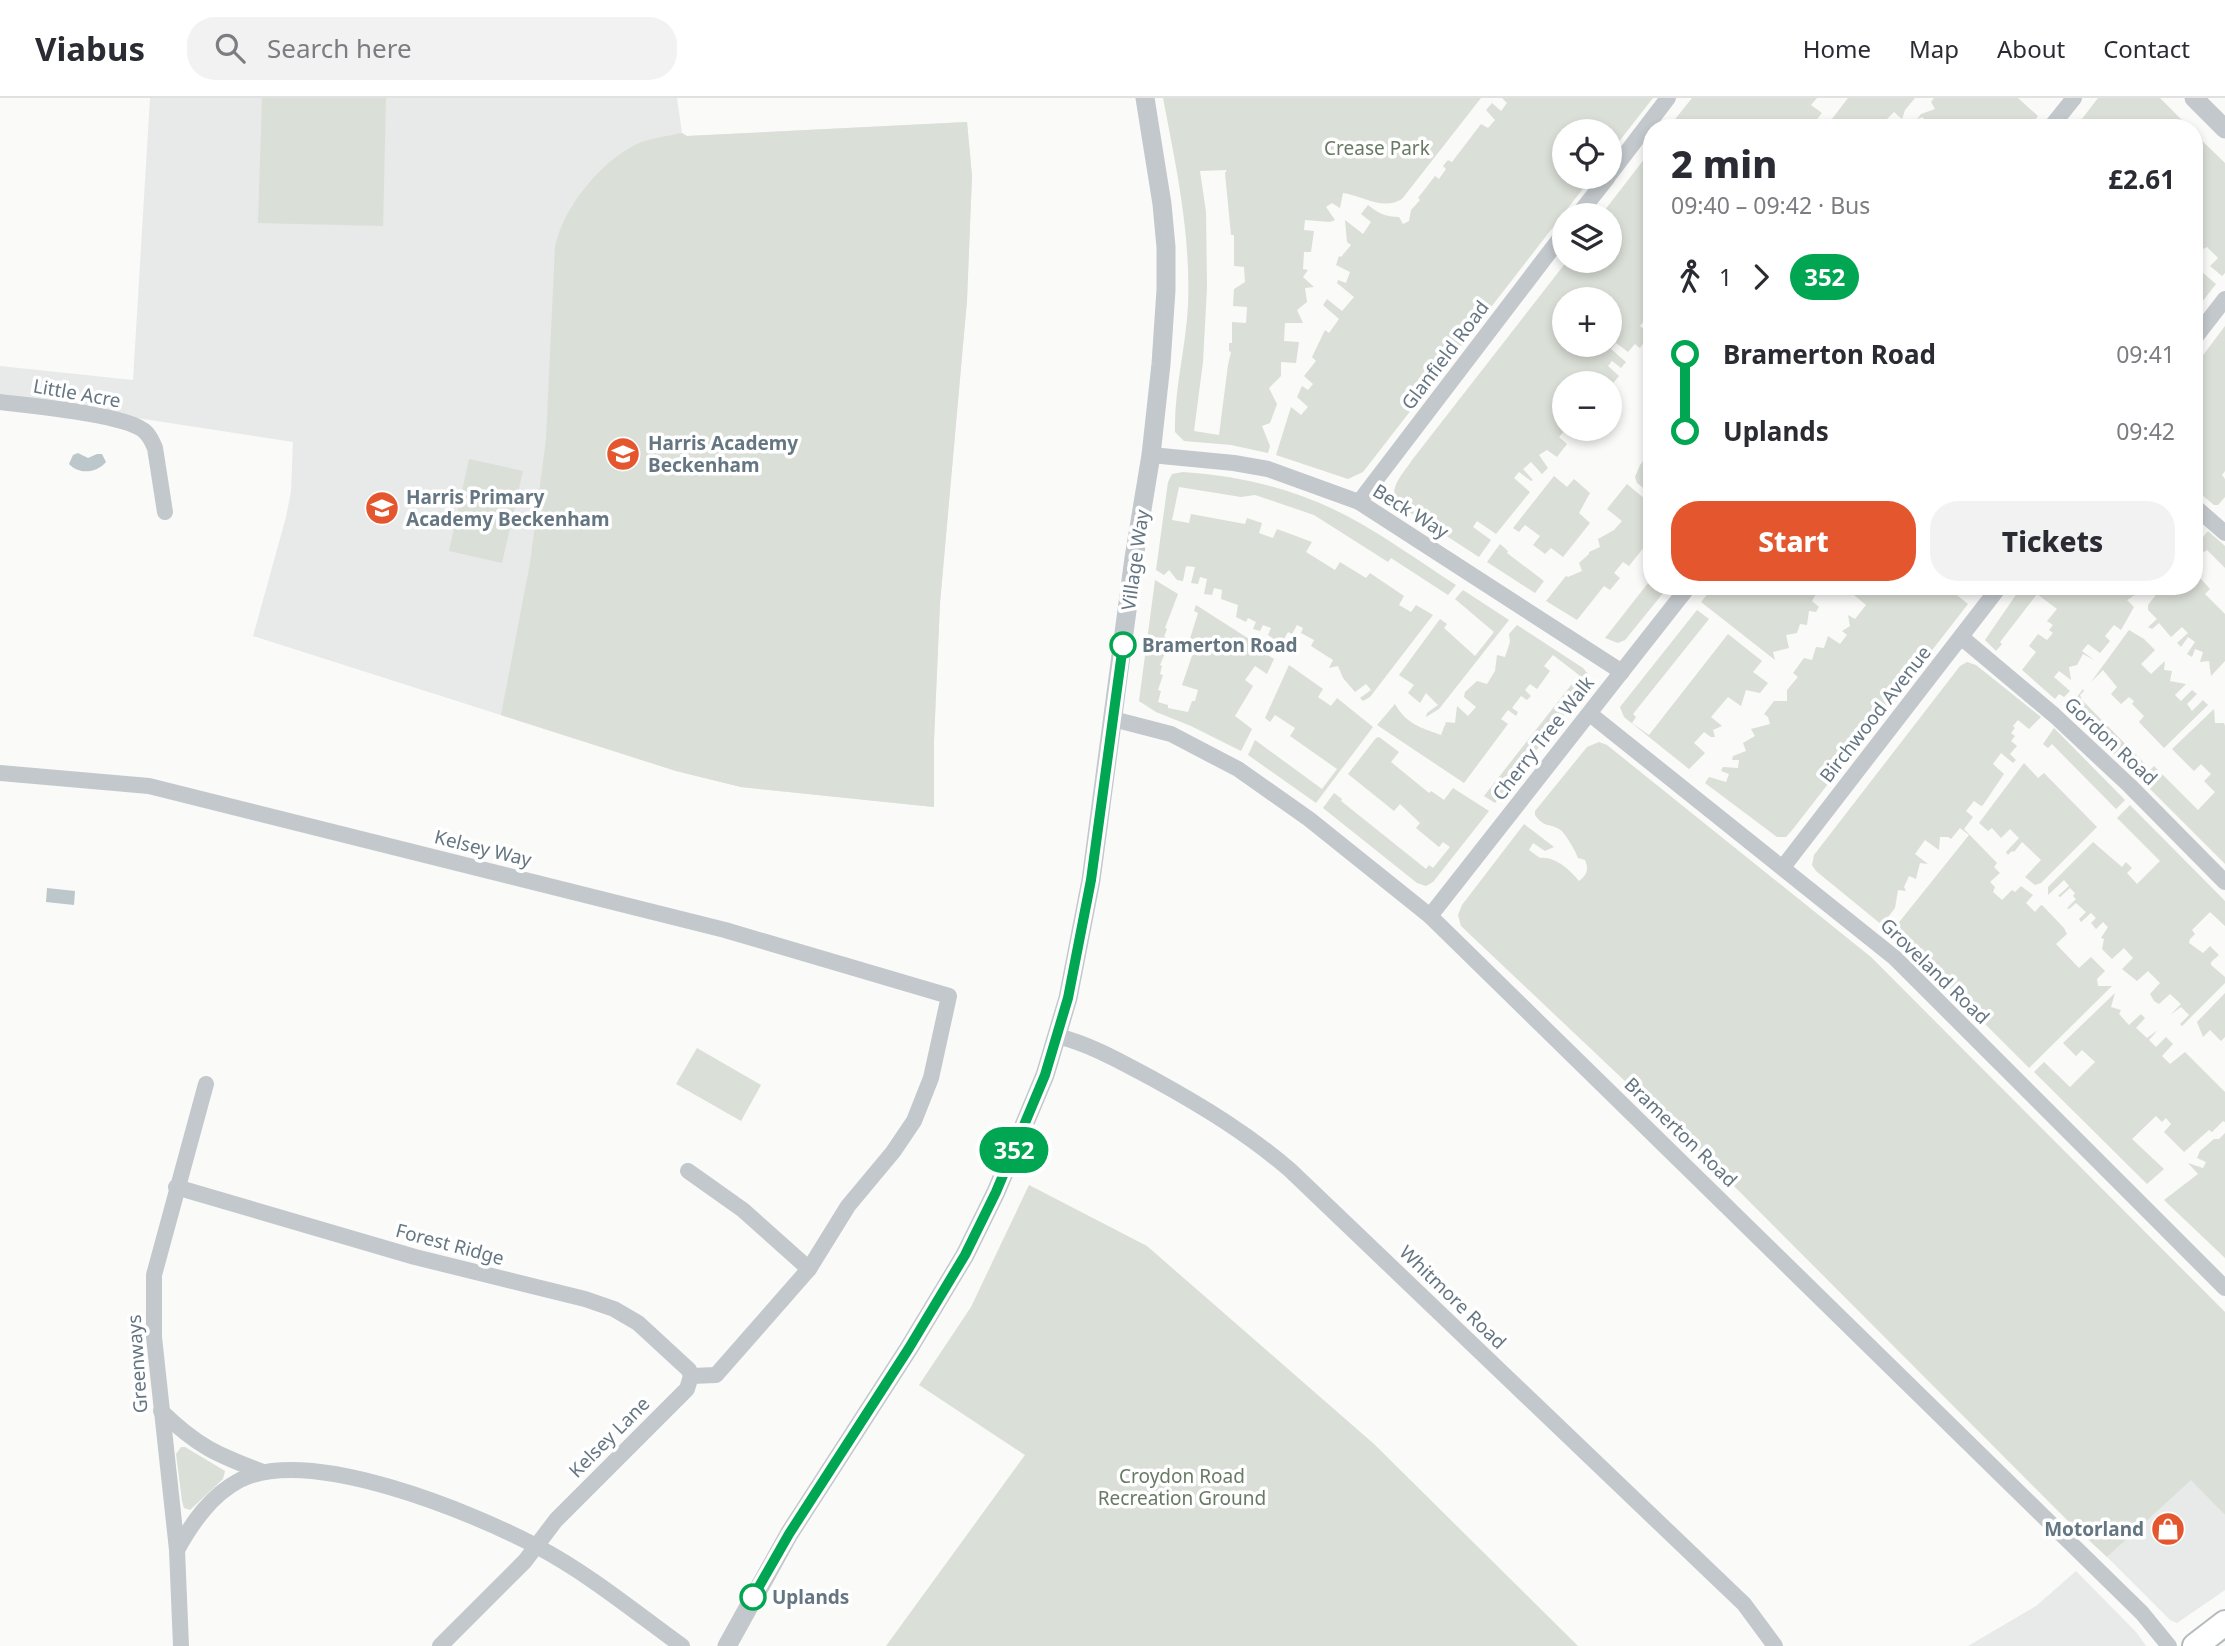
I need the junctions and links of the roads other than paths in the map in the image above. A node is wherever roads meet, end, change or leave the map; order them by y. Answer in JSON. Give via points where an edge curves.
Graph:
{"nodes":[{"id":1,"x":1145,"y":98,"type":"edge"},
{"id":2,"x":1668,"y":98,"type":"edge"},
{"id":3,"x":2074,"y":98,"type":"edge"},
{"id":4,"x":2194,"y":98,"type":"edge"},
{"id":5,"x":1652,"y":119,"type":"edge"},
{"id":6,"x":2057,"y":119,"type":"edge"},
{"id":7,"x":2225,"y":129,"type":"edge"},
{"id":8,"x":1643,"y":131,"type":"edge"},
{"id":9,"x":1622,"y":158,"type":"edge"},
{"id":10,"x":1598,"y":189,"type":"edge"},
{"id":11,"x":1587,"y":203,"type":"edge"},
{"id":12,"x":1552,"y":249,"type":"edge"},
{"id":13,"x":2225,"y":299,"type":"edge"},
{"id":14,"x":2203,"y":327,"type":"edge"},
{"id":15,"x":0,"y":402,"type":"edge"},
{"id":16,"x":1151,"y":455,"type":"junction"},
{"id":17,"x":1359,"y":502,"type":"junction"},
{"id":18,"x":165,"y":512,"type":"dead end"},
{"id":19,"x":2203,"y":514,"type":"edge"},
{"id":20,"x":2225,"y":533,"type":"edge"},
{"id":21,"x":1682,"y":595,"type":"edge"},
{"id":22,"x":1993,"y":595,"type":"edge"},
{"id":23,"x":1961,"y":637,"type":"junction"},
{"id":24,"x":1622,"y":672,"type":"junction"},
{"id":25,"x":1590,"y":713,"type":"junction"},
{"id":26,"x":1113,"y":719,"type":"junction"},
{"id":27,"x":0,"y":773,"type":"edge"},
{"id":28,"x":1783,"y":867,"type":"junction"},
{"id":29,"x":2225,"y":882,"type":"edge"},
{"id":30,"x":1430,"y":916,"type":"junction"},
{"id":31,"x":1057,"y":1036,"type":"junction"},
{"id":32,"x":206,"y":1084,"type":"dead end"},
{"id":33,"x":688,"y":1171,"type":"dead end"},
{"id":34,"x":176,"y":1187,"type":"junction"},
{"id":35,"x":809,"y":1269,"type":"junction"},
{"id":36,"x":2224,"y":1286,"type":"edge"},
{"id":37,"x":691,"y":1376,"type":"junction"},
{"id":38,"x":161,"y":1411,"type":"junction"},
{"id":39,"x":263,"y":1472,"type":"junction"},
{"id":40,"x":537,"y":1546,"type":"junction"},
{"id":41,"x":177,"y":1550,"type":"junction"},
{"id":42,"x":2225,"y":1623,"type":"edge"},
{"id":43,"x":181,"y":1646,"type":"edge"},
{"id":44,"x":440,"y":1646,"type":"edge"},
{"id":45,"x":682,"y":1646,"type":"edge"},
{"id":46,"x":727,"y":1646,"type":"edge"},
{"id":47,"x":1775,"y":1646,"type":"edge"},
{"id":48,"x":2169,"y":1646,"type":"edge"},
{"id":49,"x":2195,"y":1646,"type":"edge"}],
"edges":[{"from":1,"to":16,"type":"street","name":"Village Way","via":[[1166,247]]},
{"from":2,"to":5,"type":"street"},
{"from":3,"to":6,"type":"street"},
{"from":4,"to":7,"type":"street"},
{"from":8,"to":9,"type":"street"},
{"from":10,"to":11,"type":"street"},
{"from":12,"to":17,"type":"street","name":"Glanfield Road"},
{"from":13,"to":14,"type":"street"},
{"from":15,"to":18,"type":"street","name":"Little Acre","via":[[87,414],[143,430],[155,447]]},
{"from":16,"to":17,"type":"street","name":"Beck Way","via":[[1268,469]]},
{"from":16,"to":26,"type":"street","name":"Village Way"},
{"from":17,"to":24,"type":"street","name":"Beck Way"},
{"from":19,"to":20,"type":"street"},
{"from":21,"to":24,"type":"street","name":"Cherry Tree Walk"},
{"from":22,"to":23,"type":"street","name":"Birchwood Avenue"},
{"from":23,"to":28,"type":"street","name":"Birchwood Avenue"},
{"from":23,"to":29,"type":"street","name":"Gordon Road","via":[[2063,724]]},
{"from":24,"to":25,"type":"street","name":"Cherry Tree Walk"},
{"from":25,"to":28,"type":"street","name":"Groveland Road"},
{"from":25,"to":30,"type":"street","name":"Cherry Tree Walk"},
{"from":26,"to":30,"type":"street","name":"Bramerton Road","via":[[1171,734],[1238,769]]},
{"from":26,"to":31,"type":"street","name":"Village Way","via":[[1091,880]]},
{"from":27,"to":35,"type":"street","name":"Kelsey Way","via":[[149,786],[725,930],[949,996],[930,1078],[914,1121],[848,1206]]},
{"from":28,"to":36,"type":"street","name":"Groveland Road","via":[[1895,958]]},
{"from":30,"to":48,"type":"street","name":"Bramerton Road","via":[[2142,1613]]},
{"from":31,"to":46,"type":"street","name":"Village Way","via":[[996,1192],[965,1255],[789,1534]]},
{"from":31,"to":47,"type":"street","name":"Whitmore Road","via":[[1103,1051],[1258,1142],[1744,1604]]},
{"from":32,"to":34,"type":"street","name":"Greenways"},
{"from":33,"to":35,"type":"street","via":[[743,1210]]},
{"from":34,"to":37,"type":"street","name":"Forest Ridge","via":[[614,1309],[638,1323]]},
{"from":34,"to":38,"type":"street","name":"Greenways","via":[[154,1275]]},
{"from":35,"to":37,"type":"street","via":[[716,1374]]},
{"from":37,"to":40,"type":"street","name":"Kelsey Lane","via":[[687,1389],[556,1520]]},
{"from":38,"to":39,"type":"street","via":[[204,1448]]},
{"from":38,"to":41,"type":"street","name":"Greenways"},
{"from":39,"to":40,"type":"street","via":[[311,1471],[401,1490]]},
{"from":39,"to":41,"type":"street","via":[[224,1490],[202,1511]]},
{"from":40,"to":44,"type":"street","name":"Kelsey Lane"},
{"from":40,"to":45,"type":"street"},
{"from":41,"to":43,"type":"street","name":"Greenways"},
{"from":42,"to":49,"type":"main road"}]}
